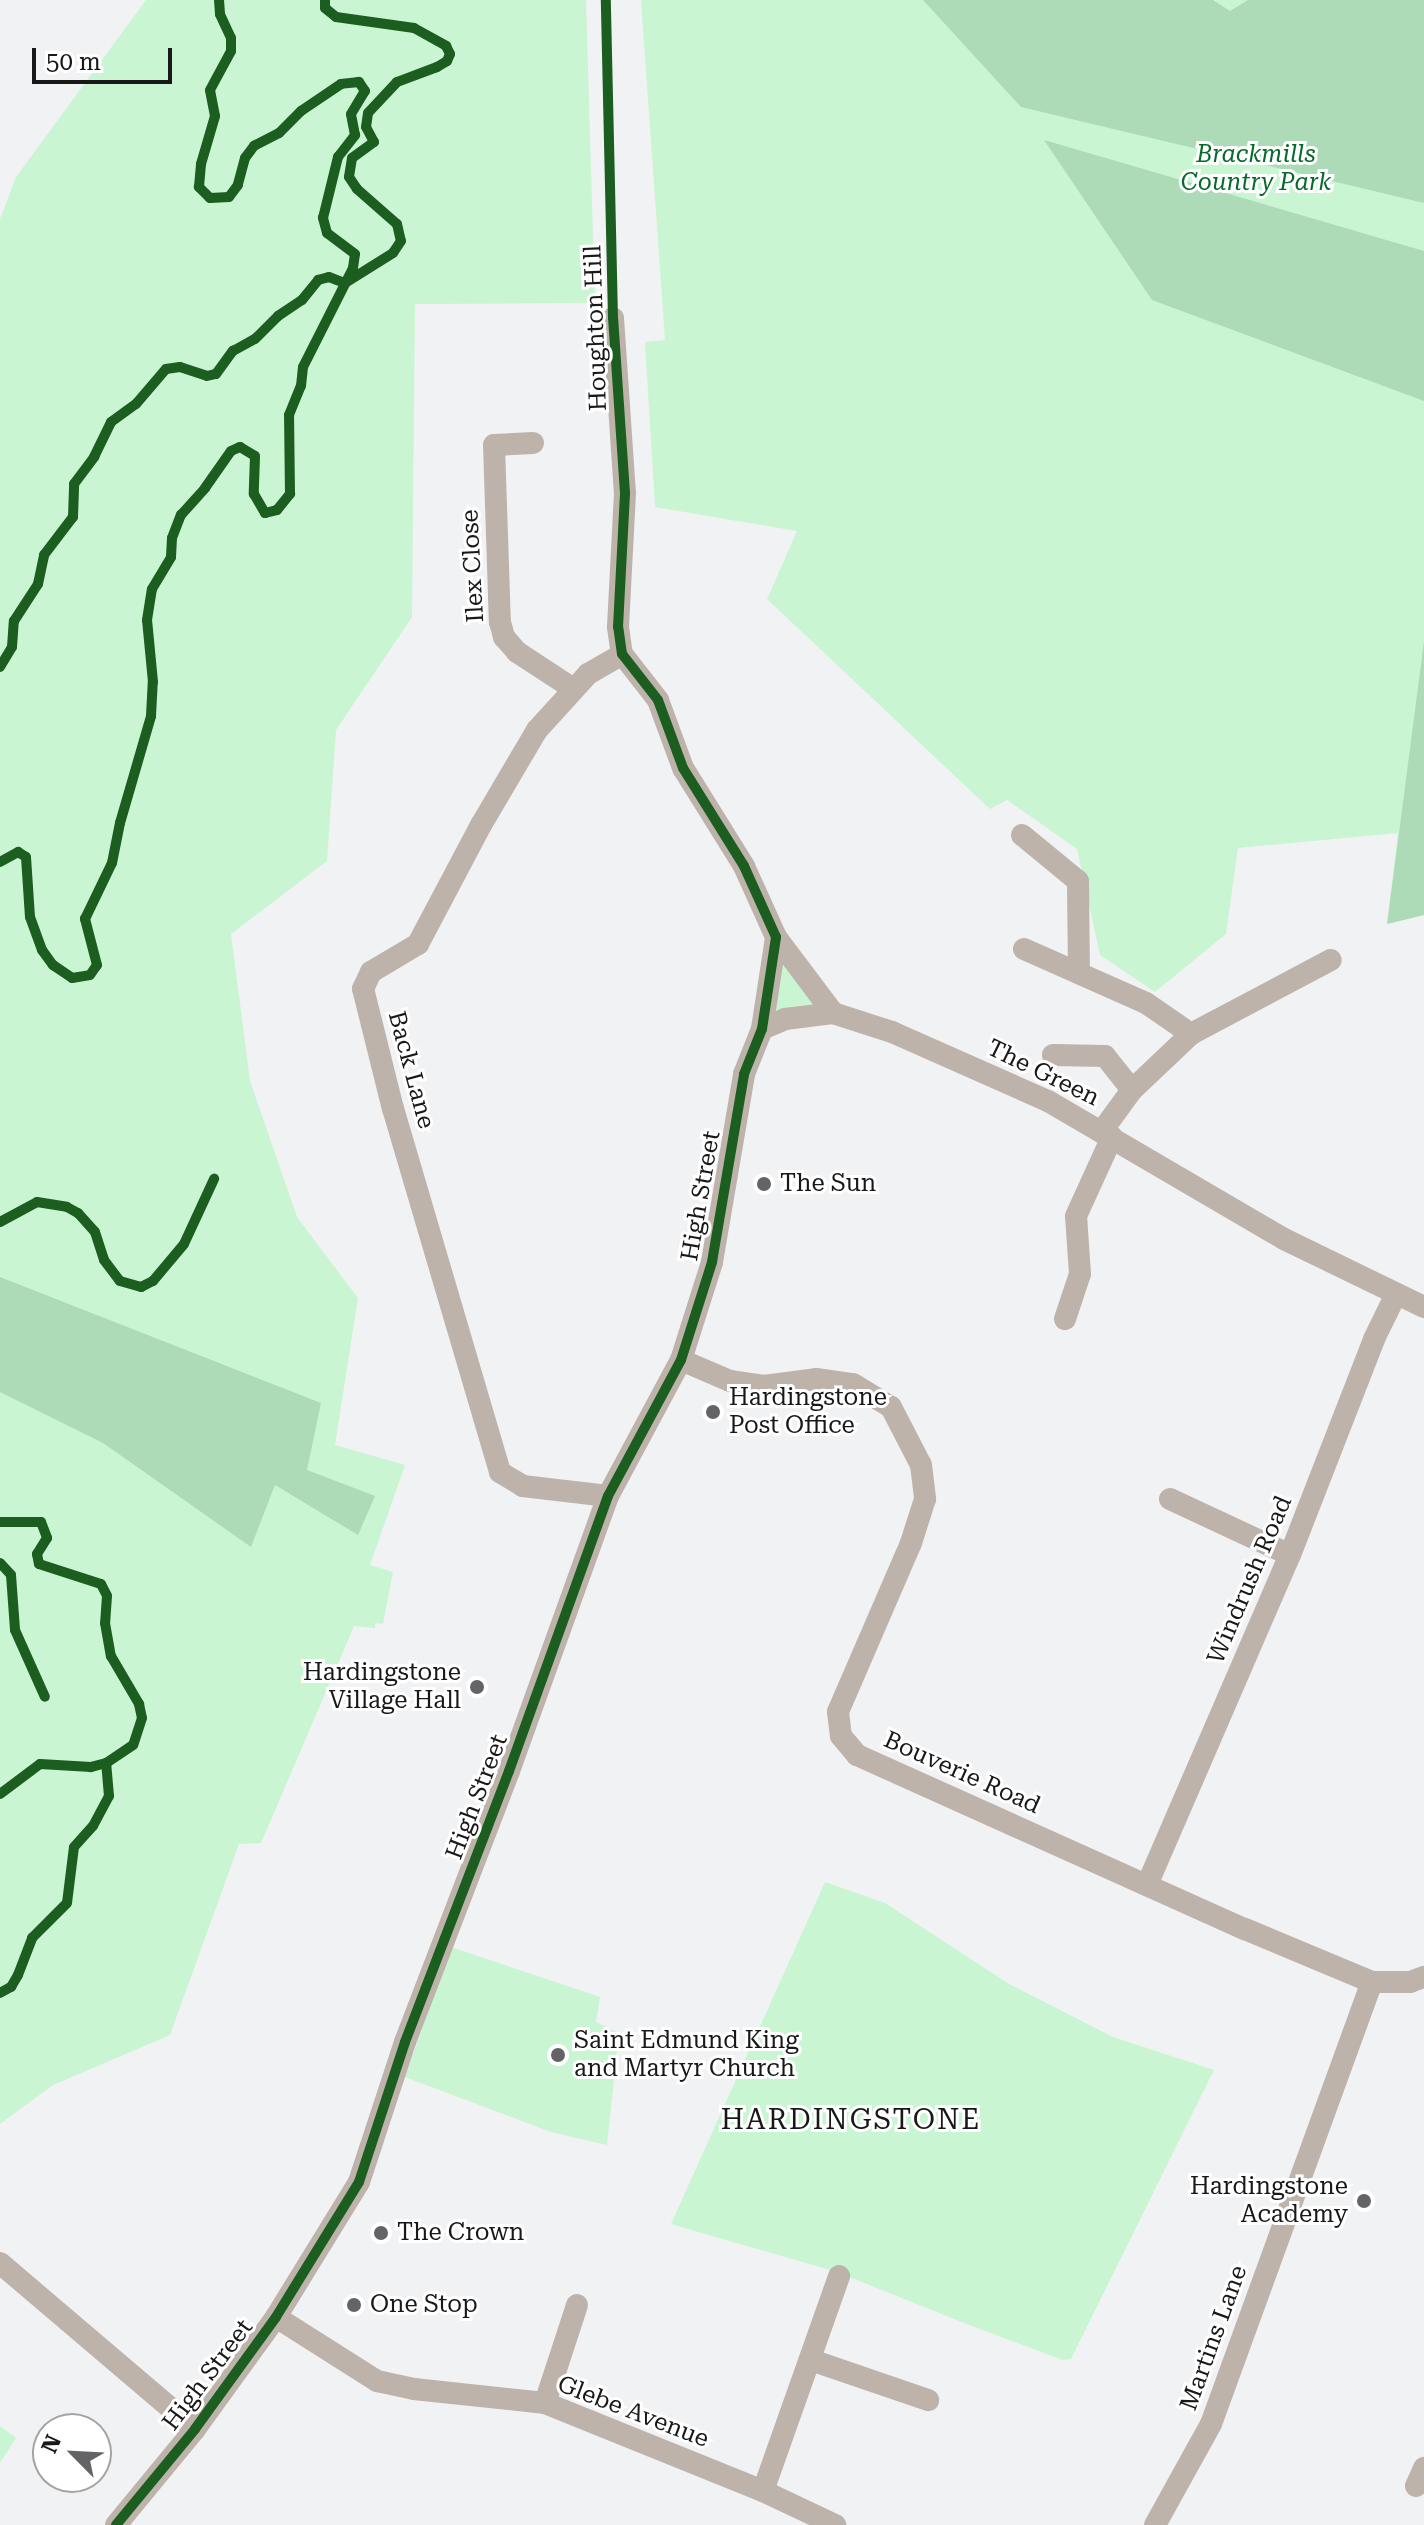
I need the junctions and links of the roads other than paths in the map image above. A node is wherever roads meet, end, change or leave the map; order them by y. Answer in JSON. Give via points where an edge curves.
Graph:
{"nodes":[{"id":1,"x":613,"y":318,"type":"dead end"},
{"id":2,"x":533,"y":443,"type":"dead end"},
{"id":3,"x":622,"y":654,"type":"junction"},
{"id":4,"x":572,"y":688,"type":"junction"},
{"id":5,"x":1022,"y":835,"type":"dead end"},
{"id":6,"x":776,"y":937,"type":"junction"},
{"id":7,"x":1024,"y":949,"type":"dead end"},
{"id":8,"x":1331,"y":960,"type":"dead end"},
{"id":9,"x":1079,"y":973,"type":"junction"},
{"id":10,"x":833,"y":1013,"type":"junction"},
{"id":11,"x":762,"y":1029,"type":"junction"},
{"id":12,"x":1191,"y":1034,"type":"junction"},
{"id":13,"x":1053,"y":1055,"type":"dead end"},
{"id":14,"x":1132,"y":1090,"type":"junction"},
{"id":15,"x":1107,"y":1134,"type":"junction"},
{"id":16,"x":1396,"y":1294,"type":"junction"},
{"id":17,"x":1424,"y":1307,"type":"edge"},
{"id":18,"x":1065,"y":1319,"type":"dead end"},
{"id":19,"x":681,"y":1360,"type":"junction"},
{"id":20,"x":608,"y":1496,"type":"junction"},
{"id":21,"x":1170,"y":1499,"type":"dead end"},
{"id":22,"x":1290,"y":1555,"type":"junction"},
{"id":23,"x":1147,"y":1885,"type":"junction"},
{"id":24,"x":1424,"y":1977,"type":"edge"},
{"id":25,"x":1372,"y":1982,"type":"junction"},
{"id":26,"x":0,"y":2263,"type":"edge"},
{"id":27,"x":839,"y":2276,"type":"dead end"},
{"id":28,"x":577,"y":2305,"type":"dead end"},
{"id":29,"x":276,"y":2317,"type":"junction"},
{"id":30,"x":811,"y":2360,"type":"junction"},
{"id":31,"x":928,"y":2400,"type":"dead end"},
{"id":32,"x":545,"y":2403,"type":"junction"},
{"id":33,"x":195,"y":2429,"type":"junction"},
{"id":34,"x":763,"y":2491,"type":"junction"},
{"id":35,"x":116,"y":2525,"type":"edge"},
{"id":36,"x":835,"y":2525,"type":"edge"},
{"id":37,"x":1155,"y":2525,"type":"edge"}],
"edges":[{"from":1,"to":3,"type":"street","name":"Houghton Hill","via":[[625,493],[618,627]]},
{"from":2,"to":4,"type":"street","name":"Ilex Close","via":[[494,445],[500,622],[517,652]]},
{"from":3,"to":4,"type":"street","name":"Back Lane"},
{"from":3,"to":6,"type":"street","via":[[658,700],[683,768],[744,866]]},
{"from":4,"to":20,"type":"street","name":"Back Lane","via":[[530,742],[418,944],[371,972],[363,989],[500,1472],[523,1486]]},
{"from":5,"to":9,"type":"street","via":[[1078,881]]},
{"from":6,"to":10,"type":"street"},
{"from":6,"to":11,"type":"street","name":"High Street"},
{"from":7,"to":9,"type":"street"},
{"from":8,"to":12,"type":"street"},
{"from":9,"to":12,"type":"street","via":[[1146,1003]]},
{"from":10,"to":11,"type":"street","name":"The Green","via":[[785,1019]]},
{"from":10,"to":15,"type":"street","name":"The Green","via":[[892,1032],[992,1076]]},
{"from":11,"to":19,"type":"street","name":"High Street","via":[[744,1074],[712,1262]]},
{"from":12,"to":14,"type":"street"},
{"from":13,"to":14,"type":"street","via":[[1105,1056]]},
{"from":14,"to":15,"type":"street"},
{"from":15,"to":16,"type":"street","name":"The Green","via":[[1284,1239]]},
{"from":15,"to":18,"type":"street","via":[[1076,1216],[1080,1274]]},
{"from":16,"to":17,"type":"street","name":"The Green"},
{"from":16,"to":22,"type":"street","name":"Windrush Road"},
{"from":19,"to":20,"type":"street","name":"High Street"},
{"from":19,"to":23,"type":"street","name":"Bouverie Road","via":[[730,1381],[764,1386],[816,1379],[853,1384],[891,1407],[921,1465],[925,1499],[911,1543],[838,1712],[841,1736],[857,1755]]},
{"from":20,"to":29,"type":"street","name":"High Street","via":[[405,2042],[359,2182]]},
{"from":21,"to":22,"type":"street"},
{"from":22,"to":23,"type":"street","name":"Windrush Road"},
{"from":23,"to":25,"type":"street","name":"Bouverie Road"},
{"from":24,"to":25,"type":"street","name":"Bouverie Road"},
{"from":25,"to":37,"type":"street","name":"Martins Lane","via":[[1211,2424]]},
{"from":26,"to":33,"type":"street"},
{"from":27,"to":30,"type":"street"},
{"from":28,"to":32,"type":"street"},
{"from":29,"to":32,"type":"street","name":"Glebe Avenue","via":[[377,2381]]},
{"from":29,"to":33,"type":"street","name":"High Street"},
{"from":30,"to":31,"type":"street"},
{"from":30,"to":34,"type":"street"},
{"from":32,"to":34,"type":"street","name":"Glebe Avenue"},
{"from":33,"to":35,"type":"street","name":"High Street"},
{"from":34,"to":36,"type":"street","name":"Glebe Avenue"}]}
